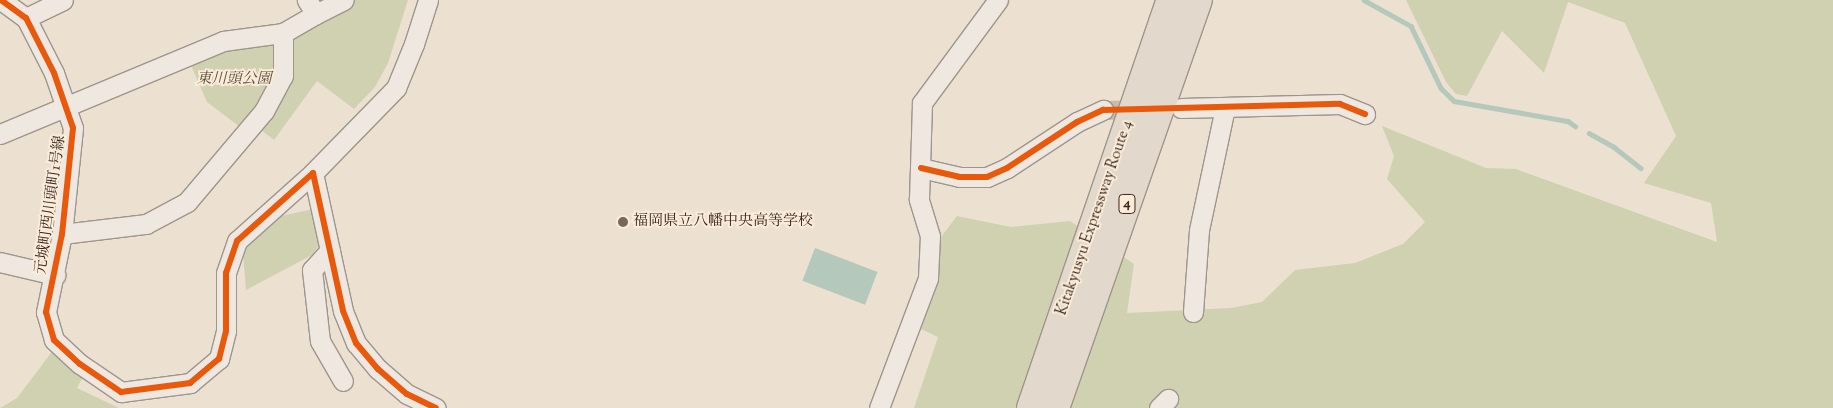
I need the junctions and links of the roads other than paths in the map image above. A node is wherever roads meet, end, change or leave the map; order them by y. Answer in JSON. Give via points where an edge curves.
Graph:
{"nodes":[{"id":1,"x":1,"y":0,"type":"edge"},
{"id":2,"x":63,"y":0,"type":"edge"},
{"id":3,"x":344,"y":0,"type":"edge"},
{"id":4,"x":428,"y":0,"type":"edge"},
{"id":5,"x":998,"y":0,"type":"edge"},
{"id":6,"x":1170,"y":0,"type":"edge"},
{"id":7,"x":1198,"y":0,"type":"edge"},
{"id":8,"x":312,"y":7,"type":"edge"},
{"id":9,"x":26,"y":18,"type":"junction"},
{"id":10,"x":283,"y":33,"type":"junction"},
{"id":11,"x":68,"y":107,"type":"junction"},
{"id":12,"x":1181,"y":108,"type":"dead end"},
{"id":13,"x":1225,"y":108,"type":"junction"},
{"id":14,"x":1103,"y":110,"type":"tunnel mouth"},
{"id":15,"x":1365,"y":114,"type":"dead end"},
{"id":16,"x":0,"y":134,"type":"edge"},
{"id":17,"x":921,"y":168,"type":"junction"},
{"id":18,"x":313,"y":173,"type":"junction"},
{"id":19,"x":62,"y":234,"type":"junction"},
{"id":20,"x":330,"y":250,"type":"junction"},
{"id":21,"x":0,"y":262,"type":"edge"},
{"id":22,"x":54,"y":275,"type":"junction"},
{"id":23,"x":1193,"y":312,"type":"dead end"},
{"id":24,"x":343,"y":381,"type":"dead end"},
{"id":25,"x":436,"y":408,"type":"edge"},
{"id":26,"x":879,"y":408,"type":"edge"},
{"id":27,"x":1031,"y":408,"type":"edge"},
{"id":28,"x":1055,"y":408,"type":"edge"}],
"edges":[{"from":1,"to":9,"type":"street","name":"元城町西川頭町1号線"},
{"from":2,"to":9,"type":"street"},
{"from":3,"to":8,"type":"street"},
{"from":4,"to":18,"type":"street","name":"元城町西川頭町1号線","via":[[396,88]]},
{"from":5,"to":17,"type":"street","via":[[922,103]]},
{"from":6,"to":27,"type":"highway","name":"Kitakyusyu Expressway Route 4","number":"4"},
{"from":7,"to":28,"type":"highway","name":"Kitakyusyu Expressway Route 4","number":"4"},
{"from":8,"to":10,"type":"street"},
{"from":9,"to":11,"type":"street","name":"元城町西川頭町1号線"},
{"from":10,"to":11,"type":"street","via":[[223,41]]},
{"from":10,"to":19,"type":"street","via":[[283,76],[264,111],[187,202],[146,224]]},
{"from":11,"to":16,"type":"street"},
{"from":11,"to":19,"type":"street","name":"元城町西川頭町1号線","via":[[73,128],[73,150]]},
{"from":12,"to":13,"type":"street"},
{"from":13,"to":15,"type":"street","via":[[1340,104]]},
{"from":13,"to":23,"type":"street","via":[[1199,230]]},
{"from":14,"to":17,"type":"street","via":[[1077,122],[1007,168],[987,177],[959,176]]},
{"from":17,"to":26,"type":"street","via":[[919,199],[930,236],[928,278]]},
{"from":18,"to":20,"type":"street"},
{"from":18,"to":22,"type":"street","name":"元城町西川頭町1号線","via":[[237,241],[226,273],[226,331],[219,359],[190,383],[121,392],[80,364],[54,340],[46,312]]},
{"from":19,"to":22,"type":"street","name":"元城町西川頭町1号線"},
{"from":20,"to":24,"type":"street","via":[[312,270],[320,342]]},
{"from":20,"to":25,"type":"street","via":[[343,311],[356,343],[378,369],[407,394]]},
{"from":21,"to":22,"type":"street"}]}
